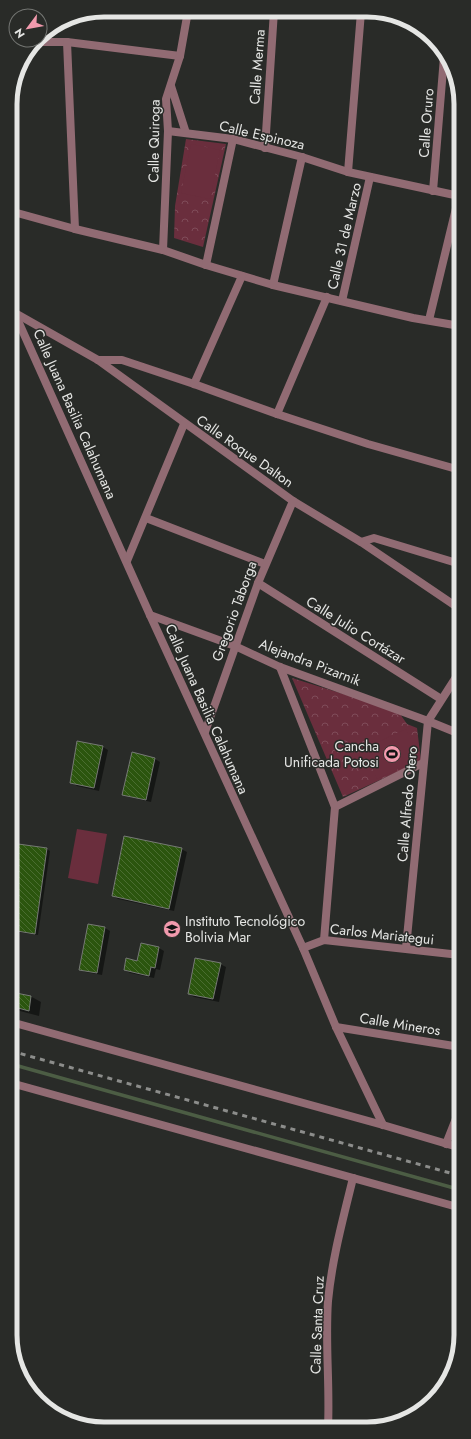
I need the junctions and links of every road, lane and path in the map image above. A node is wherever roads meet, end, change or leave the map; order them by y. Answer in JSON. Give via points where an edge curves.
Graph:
{"nodes":[{"id":1,"x":187,"y":17,"type":"edge"},
{"id":2,"x":274,"y":17,"type":"edge"},
{"id":3,"x":361,"y":17,"type":"edge"},
{"id":4,"x":48,"y":42,"type":"edge"},
{"id":5,"x":67,"y":42,"type":"junction"},
{"id":6,"x":180,"y":56,"type":"junction"},
{"id":7,"x":443,"y":63,"type":"edge"},
{"id":8,"x":171,"y":86,"type":"junction"},
{"id":9,"x":168,"y":131,"type":"junction"},
{"id":10,"x":186,"y":133,"type":"junction"},
{"id":11,"x":233,"y":139,"type":"junction"},
{"id":12,"x":265,"y":148,"type":"junction"},
{"id":13,"x":302,"y":157,"type":"junction"},
{"id":14,"x":348,"y":172,"type":"junction"},
{"id":15,"x":370,"y":177,"type":"junction"},
{"id":16,"x":433,"y":191,"type":"junction"},
{"id":17,"x":454,"y":195,"type":"edge"},
{"id":18,"x":17,"y":212,"type":"edge"},
{"id":19,"x":454,"y":217,"type":"edge"},
{"id":20,"x":75,"y":229,"type":"junction"},
{"id":21,"x":163,"y":250,"type":"junction"},
{"id":22,"x":206,"y":265,"type":"junction"},
{"id":23,"x":242,"y":276,"type":"junction"},
{"id":24,"x":273,"y":285,"type":"junction"},
{"id":25,"x":326,"y":297,"type":"junction"},
{"id":26,"x":342,"y":301,"type":"junction"},
{"id":27,"x":17,"y":314,"type":"edge"},
{"id":28,"x":17,"y":315,"type":"edge"},
{"id":29,"x":429,"y":320,"type":"junction"},
{"id":30,"x":454,"y":325,"type":"edge"},
{"id":31,"x":98,"y":360,"type":"junction"},
{"id":32,"x":194,"y":384,"type":"junction"},
{"id":33,"x":276,"y":414,"type":"junction"},
{"id":34,"x":184,"y":424,"type":"junction"},
{"id":35,"x":454,"y":468,"type":"edge"},
{"id":36,"x":293,"y":501,"type":"junction"},
{"id":37,"x":146,"y":518,"type":"junction"},
{"id":38,"x":361,"y":542,"type":"junction"},
{"id":39,"x":126,"y":561,"type":"junction"},
{"id":40,"x":454,"y":562,"type":"edge"},
{"id":41,"x":265,"y":564,"type":"junction"},
{"id":42,"x":258,"y":583,"type":"junction"},
{"id":43,"x":454,"y":605,"type":"edge"},
{"id":44,"x":150,"y":615,"type":"junction"},
{"id":45,"x":235,"y":646,"type":"junction"},
{"id":46,"x":280,"y":667,"type":"junction"},
{"id":47,"x":454,"y":680,"type":"edge"},
{"id":48,"x":441,"y":699,"type":"junction"},
{"id":49,"x":428,"y":721,"type":"junction"},
{"id":50,"x":204,"y":732,"type":"junction"},
{"id":51,"x":454,"y":732,"type":"edge"},
{"id":52,"x":423,"y":763,"type":"junction"},
{"id":53,"x":335,"y":807,"type":"junction"},
{"id":54,"x":324,"y":940,"type":"junction"},
{"id":55,"x":303,"y":948,"type":"junction"},
{"id":56,"x":406,"y":948,"type":"junction"},
{"id":57,"x":454,"y":954,"type":"edge"},
{"id":58,"x":17,"y":1024,"type":"edge"},
{"id":59,"x":336,"y":1027,"type":"junction"},
{"id":60,"x":454,"y":1046,"type":"edge"},
{"id":61,"x":17,"y":1085,"type":"edge"},
{"id":62,"x":454,"y":1122,"type":"edge"},
{"id":63,"x":383,"y":1125,"type":"junction"},
{"id":64,"x":446,"y":1144,"type":"junction"},
{"id":65,"x":454,"y":1146,"type":"edge"},
{"id":66,"x":353,"y":1178,"type":"junction"},
{"id":67,"x":454,"y":1206,"type":"edge"},
{"id":68,"x":328,"y":1422,"type":"edge"}],
"edges":[{"from":1,"to":6,"type":"street","name":"Calle Quiroga"},
{"from":2,"to":12,"type":"street","name":"Calle Merma"},
{"from":3,"to":14,"type":"street"},
{"from":4,"to":5,"type":"street"},
{"from":5,"to":6,"type":"street"},
{"from":5,"to":20,"type":"street"},
{"from":6,"to":8,"type":"street","name":"Calle Quiroga"},
{"from":7,"to":16,"type":"street","name":"Calle Oruro"},
{"from":8,"to":9,"type":"street","name":"Calle Quiroga","via":[[166,99]]},
{"from":8,"to":10,"type":"street"},
{"from":9,"to":10,"type":"street","name":"Calle Espinoza"},
{"from":9,"to":21,"type":"street","name":"Calle Quiroga"},
{"from":10,"to":11,"type":"street","name":"Calle Espinoza"},
{"from":11,"to":12,"type":"street","name":"Calle Espinoza"},
{"from":11,"to":22,"type":"street"},
{"from":12,"to":13,"type":"street","name":"Calle Espinoza"},
{"from":13,"to":14,"type":"street","name":"Calle Espinoza"},
{"from":13,"to":24,"type":"street"},
{"from":14,"to":15,"type":"street","name":"Calle Espinoza"},
{"from":15,"to":16,"type":"street","name":"Calle Espinoza"},
{"from":15,"to":26,"type":"street","name":"Calle 31 de Marzo"},
{"from":16,"to":17,"type":"street","name":"Calle Espinoza"},
{"from":18,"to":20,"type":"street"},
{"from":19,"to":29,"type":"street"},
{"from":20,"to":21,"type":"street"},
{"from":21,"to":22,"type":"street"},
{"from":22,"to":23,"type":"street"},
{"from":23,"to":24,"type":"street"},
{"from":23,"to":32,"type":"street"},
{"from":24,"to":25,"type":"street"},
{"from":25,"to":26,"type":"street"},
{"from":25,"to":33,"type":"street"},
{"from":26,"to":29,"type":"street"},
{"from":27,"to":31,"type":"street","name":"Calle Roque Dalton"},
{"from":28,"to":39,"type":"street","name":"Calle Juana Basilia Calahumana"},
{"from":29,"to":30,"type":"street"},
{"from":31,"to":32,"type":"street","via":[[122,360]]},
{"from":31,"to":34,"type":"street","name":"Calle Roque Dalton"},
{"from":32,"to":33,"type":"street"},
{"from":33,"to":35,"type":"street"},
{"from":34,"to":36,"type":"street","name":"Calle Roque Dalton"},
{"from":34,"to":37,"type":"street"},
{"from":36,"to":38,"type":"street","name":"Calle Roque Dalton"},
{"from":36,"to":41,"type":"street","name":"Gregorio Taborga"},
{"from":37,"to":39,"type":"street"},
{"from":37,"to":41,"type":"street"},
{"from":38,"to":40,"type":"street","via":[[374,538]]},
{"from":38,"to":43,"type":"street","name":"Calle Roque Dalton"},
{"from":39,"to":44,"type":"street","name":"Calle Juana Basilia Calahumana"},
{"from":41,"to":42,"type":"street","name":"Gregorio Taborga"},
{"from":42,"to":45,"type":"street","name":"Gregorio Taborga"},
{"from":42,"to":48,"type":"street","name":"Calle Julio Cortázar"},
{"from":44,"to":45,"type":"street","name":"Alejandra Pizarnik"},
{"from":44,"to":50,"type":"street","name":"Calle Juana Basilia Calahumana"},
{"from":45,"to":46,"type":"street","name":"Alejandra Pizarnik"},
{"from":45,"to":50,"type":"street","name":"Gregorio Taborga"},
{"from":46,"to":49,"type":"street","name":"Alejandra Pizarnik"},
{"from":46,"to":53,"type":"street"},
{"from":47,"to":48,"type":"street","name":"Calle Alfredo Otero"},
{"from":48,"to":49,"type":"street","name":"Calle Alfredo Otero"},
{"from":49,"to":51,"type":"street","name":"Alejandra Pizarnik"},
{"from":49,"to":52,"type":"street","name":"Calle Alfredo Otero"},
{"from":50,"to":55,"type":"street","name":"Calle Juana Basilia Calahumana"},
{"from":52,"to":53,"type":"street"},
{"from":52,"to":56,"type":"street","name":"Calle Alfredo Otero"},
{"from":53,"to":54,"type":"street"},
{"from":54,"to":55,"type":"street","name":"Carlos Mariategui"},
{"from":54,"to":56,"type":"street","name":"Carlos Mariategui"},
{"from":55,"to":59,"type":"street","name":"Calle Juana Basilia Calahumana"},
{"from":56,"to":57,"type":"street","name":"Carlos Mariategui"},
{"from":58,"to":63,"type":"street"},
{"from":59,"to":60,"type":"street","name":"Calle Mineros"},
{"from":59,"to":63,"type":"street","name":"Calle Juana Basilia Calahumana"},
{"from":61,"to":66,"type":"street"},
{"from":62,"to":64,"type":"street"},
{"from":63,"to":64,"type":"street"},
{"from":64,"to":65,"type":"street"},
{"from":66,"to":67,"type":"street"},
{"from":66,"to":68,"type":"street","name":"Calle Santa Cruz","via":[[334,1257],[328,1301],[326,1351]]}]}
